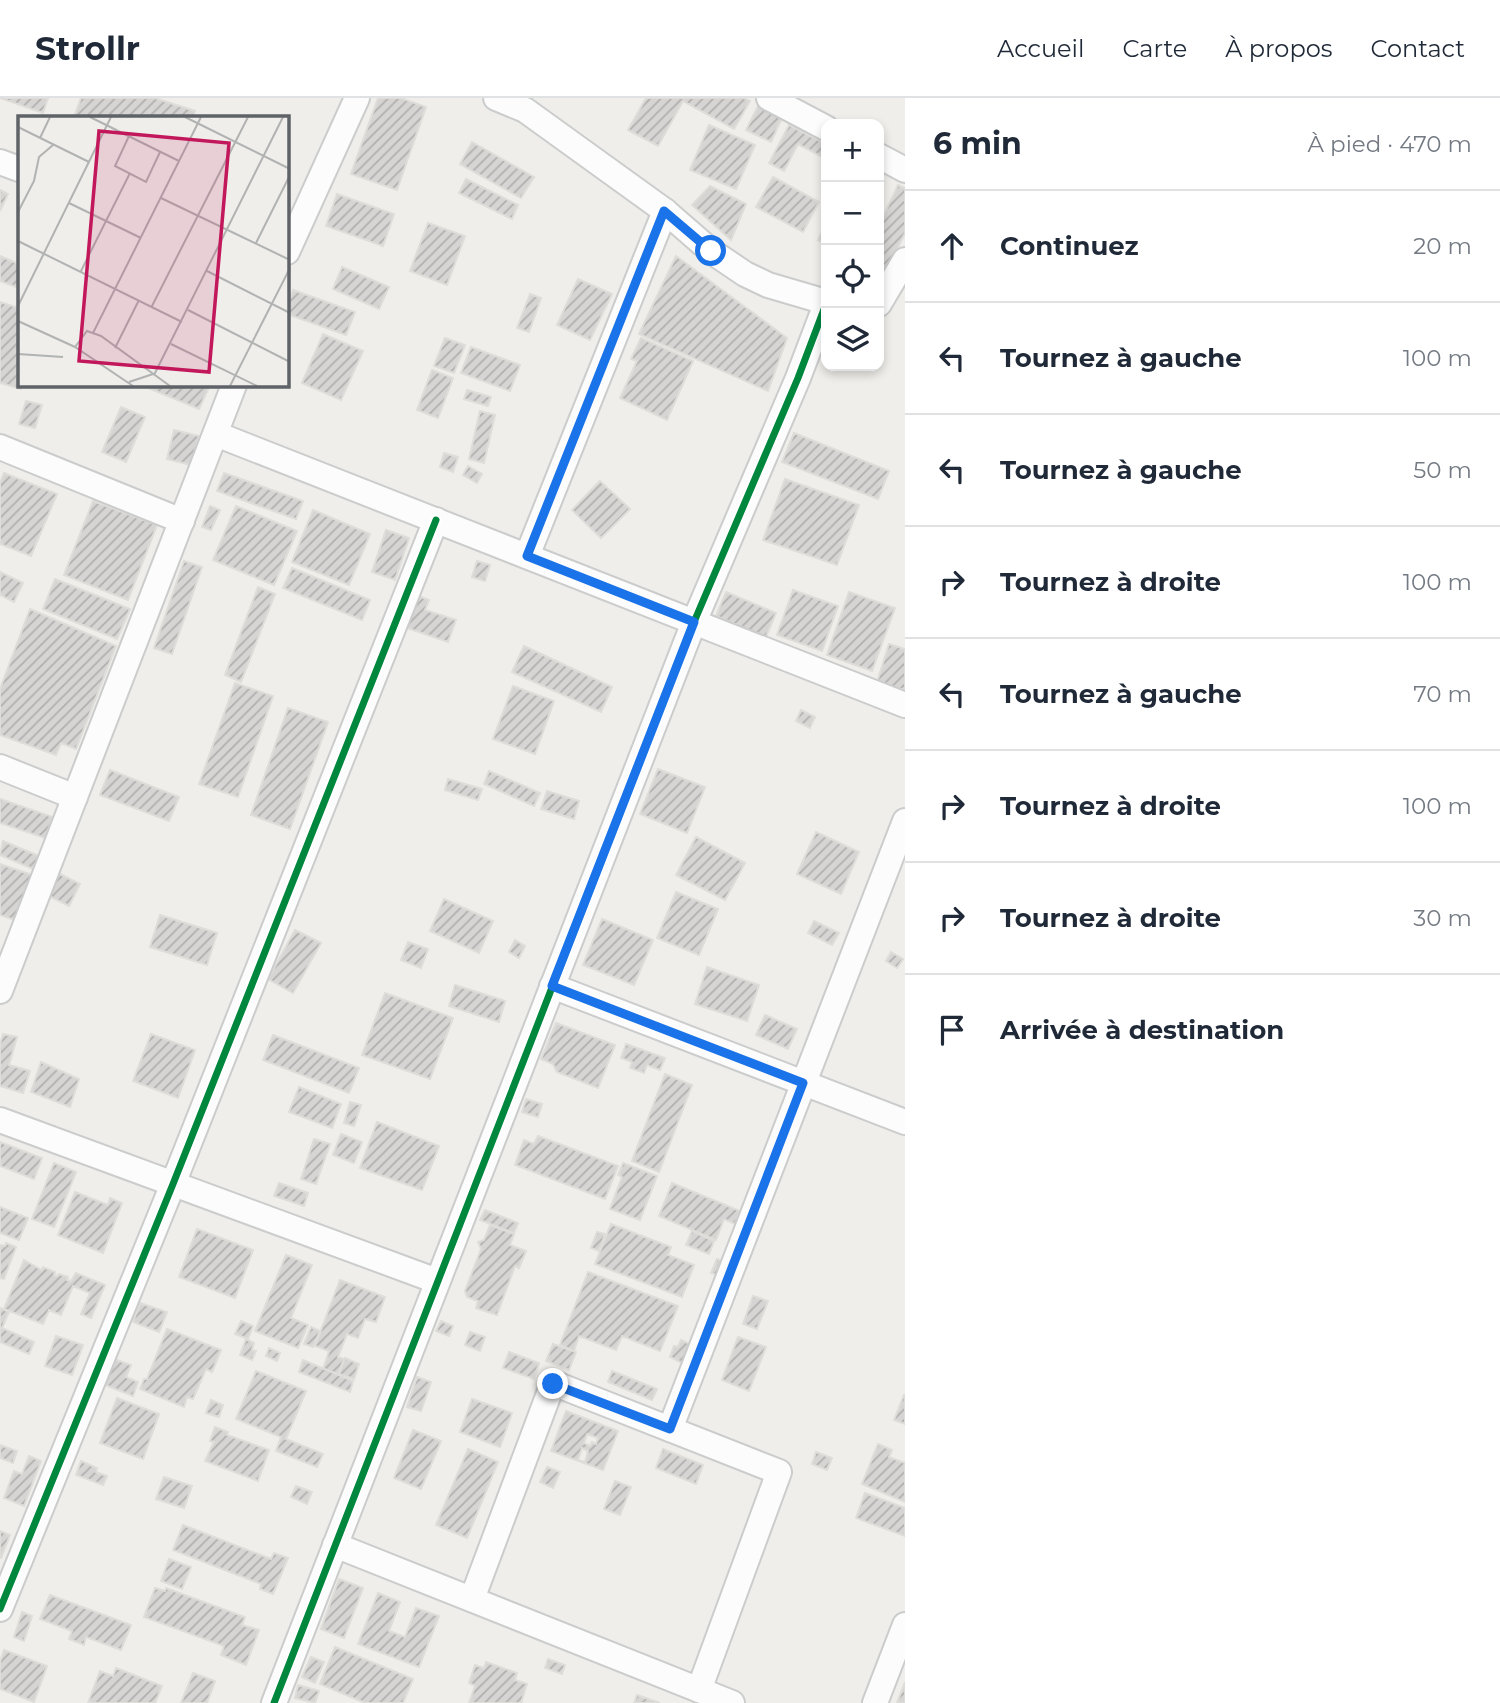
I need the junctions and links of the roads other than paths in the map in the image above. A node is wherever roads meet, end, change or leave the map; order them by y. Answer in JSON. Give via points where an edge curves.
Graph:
{"nodes":[{"id":1,"x":357,"y":98,"type":"edge"},
{"id":2,"x":496,"y":98,"type":"edge"},
{"id":3,"x":769,"y":98,"type":"edge"},
{"id":4,"x":821,"y":125,"type":"edge"},
{"id":5,"x":884,"y":159,"type":"edge"},
{"id":6,"x":0,"y":162,"type":"edge"},
{"id":7,"x":18,"y":169,"type":"edge"},
{"id":8,"x":905,"y":170,"type":"edge"},
{"id":9,"x":664,"y":211,"type":"junction"},
{"id":10,"x":289,"y":248,"type":"edge"},
{"id":11,"x":905,"y":260,"type":"edge"},
{"id":12,"x":884,"y":296,"type":"edge"},
{"id":13,"x":821,"y":301,"type":"edge"},
{"id":14,"x":824,"y":308,"type":"edge"},
{"id":15,"x":233,"y":387,"type":"edge"},
{"id":16,"x":216,"y":434,"type":"junction"},
{"id":17,"x":0,"y":447,"type":"edge"},
{"id":18,"x":436,"y":520,"type":"junction"},
{"id":19,"x":182,"y":521,"type":"junction"},
{"id":20,"x":527,"y":556,"type":"junction"},
{"id":21,"x":694,"y":622,"type":"junction"},
{"id":22,"x":905,"y":705,"type":"edge"},
{"id":23,"x":0,"y":767,"type":"edge"},
{"id":24,"x":75,"y":797,"type":"junction"},
{"id":25,"x":905,"y":821,"type":"edge"},
{"id":26,"x":552,"y":986,"type":"junction"},
{"id":27,"x":0,"y":991,"type":"edge"},
{"id":28,"x":803,"y":1083,"type":"junction"},
{"id":29,"x":0,"y":1120,"type":"edge"},
{"id":30,"x":905,"y":1122,"type":"edge"},
{"id":31,"x":173,"y":1184,"type":"junction"},
{"id":32,"x":437,"y":1281,"type":"junction"},
{"id":33,"x":670,"y":1429,"type":"junction"},
{"id":34,"x":335,"y":1545,"type":"junction"},
{"id":35,"x":472,"y":1599,"type":"junction"},
{"id":36,"x":0,"y":1609,"type":"edge"},
{"id":37,"x":905,"y":1625,"type":"edge"},
{"id":38,"x":699,"y":1690,"type":"junction"},
{"id":39,"x":274,"y":1703,"type":"edge"},
{"id":40,"x":732,"y":1703,"type":"edge"},
{"id":41,"x":875,"y":1703,"type":"edge"}],
"edges":[{"from":1,"to":10,"type":"street"},
{"from":2,"to":9,"type":"street","via":[[525,110]]},
{"from":3,"to":4,"type":"street"},
{"from":5,"to":8,"type":"street"},
{"from":6,"to":7,"type":"street"},
{"from":9,"to":13,"type":"street","via":[[746,274]]},
{"from":9,"to":20,"type":"street"},
{"from":11,"to":12,"type":"street"},
{"from":14,"to":21,"type":"street"},
{"from":15,"to":16,"type":"street"},
{"from":16,"to":18,"type":"street"},
{"from":16,"to":19,"type":"street"},
{"from":17,"to":19,"type":"street"},
{"from":18,"to":20,"type":"street"},
{"from":18,"to":31,"type":"street"},
{"from":19,"to":24,"type":"street"},
{"from":20,"to":21,"type":"street"},
{"from":21,"to":22,"type":"street"},
{"from":21,"to":26,"type":"street"},
{"from":23,"to":24,"type":"street"},
{"from":24,"to":27,"type":"street"},
{"from":25,"to":28,"type":"street"},
{"from":26,"to":28,"type":"street"},
{"from":26,"to":32,"type":"street"},
{"from":28,"to":30,"type":"street"},
{"from":28,"to":33,"type":"street"},
{"from":29,"to":31,"type":"street"},
{"from":31,"to":32,"type":"street"},
{"from":31,"to":36,"type":"street"},
{"from":32,"to":34,"type":"street"},
{"from":33,"to":35,"type":"street","via":[[553,1384]]},
{"from":33,"to":38,"type":"street","via":[[779,1472]]},
{"from":34,"to":35,"type":"street"},
{"from":34,"to":39,"type":"street"},
{"from":35,"to":38,"type":"street"},
{"from":37,"to":41,"type":"street"},
{"from":38,"to":40,"type":"street"}]}
